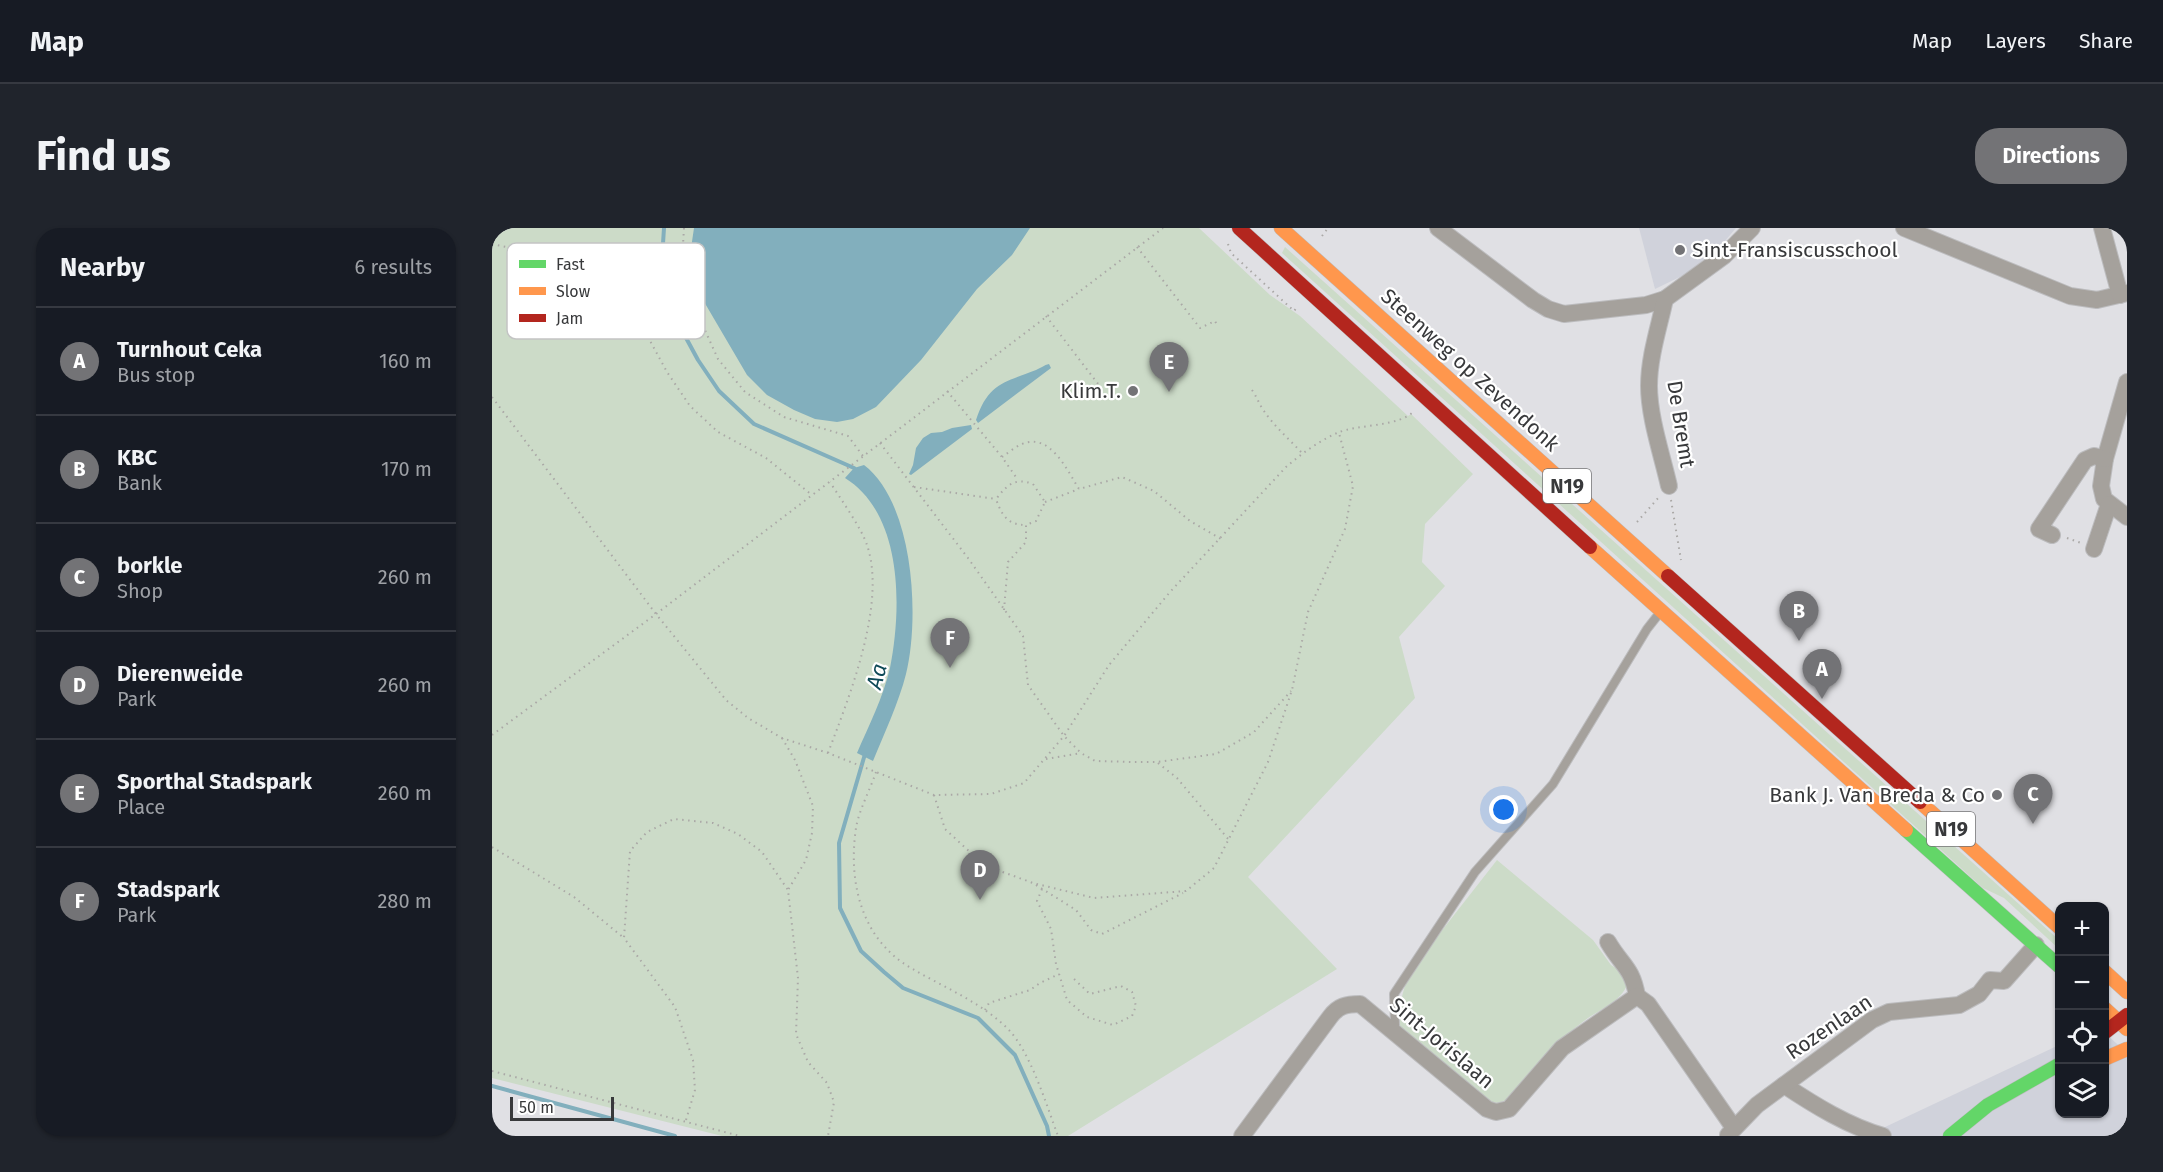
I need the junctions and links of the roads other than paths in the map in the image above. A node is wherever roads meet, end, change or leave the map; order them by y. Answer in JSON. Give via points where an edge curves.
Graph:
{"nodes":[{"id":1,"x":1438,"y":228,"type":"edge"},
{"id":2,"x":1752,"y":228,"type":"edge"},
{"id":3,"x":1904,"y":228,"type":"edge"},
{"id":4,"x":2102,"y":228,"type":"edge"},
{"id":5,"x":1283,"y":229,"type":"edge"},
{"id":6,"x":1250,"y":232,"type":"edge"},
{"id":7,"x":2124,"y":294,"type":"edge"},
{"id":8,"x":1665,"y":299,"type":"junction"},
{"id":9,"x":2127,"y":382,"type":"edge"},
{"id":10,"x":2105,"y":459,"type":"junction"},
{"id":11,"x":1669,"y":486,"type":"road end"},
{"id":12,"x":2106,"y":501,"type":"junction"},
{"id":13,"x":2127,"y":517,"type":"edge"},
{"id":14,"x":2052,"y":535,"type":"road end"},
{"id":15,"x":2096,"y":541,"type":"road end"},
{"id":16,"x":1661,"y":612,"type":"junction"},
{"id":17,"x":2055,"y":923,"type":"edge"},
{"id":18,"x":1608,"y":942,"type":"dead end"},
{"id":19,"x":2036,"y":945,"type":"junction"},
{"id":20,"x":2055,"y":962,"type":"edge"},
{"id":21,"x":2109,"y":976,"type":"edge"},
{"id":22,"x":2127,"y":993,"type":"edge"},
{"id":23,"x":1637,"y":996,"type":"junction"},
{"id":24,"x":2107,"y":1010,"type":"edge"},
{"id":25,"x":2124,"y":1021,"type":"edge"},
{"id":26,"x":1392,"y":1030,"type":"junction"},
{"id":27,"x":2109,"y":1030,"type":"edge"},
{"id":28,"x":2127,"y":1049,"type":"edge"},
{"id":29,"x":2109,"y":1057,"type":"edge"},
{"id":30,"x":2055,"y":1067,"type":"edge"},
{"id":31,"x":2055,"y":1081,"type":"edge"},
{"id":32,"x":1784,"y":1085,"type":"junction"},
{"id":33,"x":2006,"y":1093,"type":"junction"},
{"id":34,"x":1731,"y":1132,"type":"edge"},
{"id":35,"x":1876,"y":1135,"type":"edge"},
{"id":36,"x":1242,"y":1136,"type":"edge"},
{"id":37,"x":1950,"y":1136,"type":"edge"}],
"edges":[{"from":1,"to":8,"type":"street","via":[[1548,309],[1564,314],[1582,313]]},
{"from":2,"to":8,"type":"street","via":[[1724,256]]},
{"from":3,"to":7,"type":"street","via":[[2070,296],[2097,300]]},
{"from":4,"to":7,"type":"street"},
{"from":5,"to":6,"type":"street"},
{"from":5,"to":17,"type":"main road","name":"Steenweg op Zevendonk","number":"N19"},
{"from":6,"to":16,"type":"main road","number":"N19"},
{"from":8,"to":11,"type":"street","name":"De Bremt","via":[[1649,386]]},
{"from":9,"to":10,"type":"street"},
{"from":10,"to":12,"type":"street","via":[[2101,486]]},
{"from":10,"to":14,"type":"street","via":[[2094,456],[2085,460],[2039,529]]},
{"from":12,"to":13,"type":"street"},
{"from":12,"to":15,"type":"street"},
{"from":16,"to":19,"type":"main road","number":"N19"},
{"from":16,"to":26,"type":"lane","via":[[1553,784],[1475,872],[1394,994]]},
{"from":18,"to":23,"type":"street","via":[[1631,973]]},
{"from":19,"to":20,"type":"main road","number":"N19"},
{"from":19,"to":32,"type":"street","name":"Rozenlaan","via":[[2004,981],[1990,980],[1979,994],[1959,1005],[1889,1012],[1872,1020]]},
{"from":21,"to":22,"type":"main road"},
{"from":23,"to":26,"type":"street","name":"Sint-Jorislaan","via":[[1562,1048],[1509,1109],[1496,1112],[1487,1109]]},
{"from":23,"to":34,"type":"street","via":[[1648,1004]]},
{"from":24,"to":25,"type":"main road"},
{"from":25,"to":27,"type":"main road"},
{"from":26,"to":36,"type":"street","name":"Sint-Jorislaan","via":[[1360,1004],[1336,1008]]},
{"from":28,"to":29,"type":"main road"},
{"from":30,"to":33,"type":"main road"},
{"from":31,"to":33,"type":"main road"},
{"from":32,"to":34,"type":"street","name":"Rozenlaan"},
{"from":32,"to":35,"type":"street"},
{"from":33,"to":37,"type":"main road"}]}
